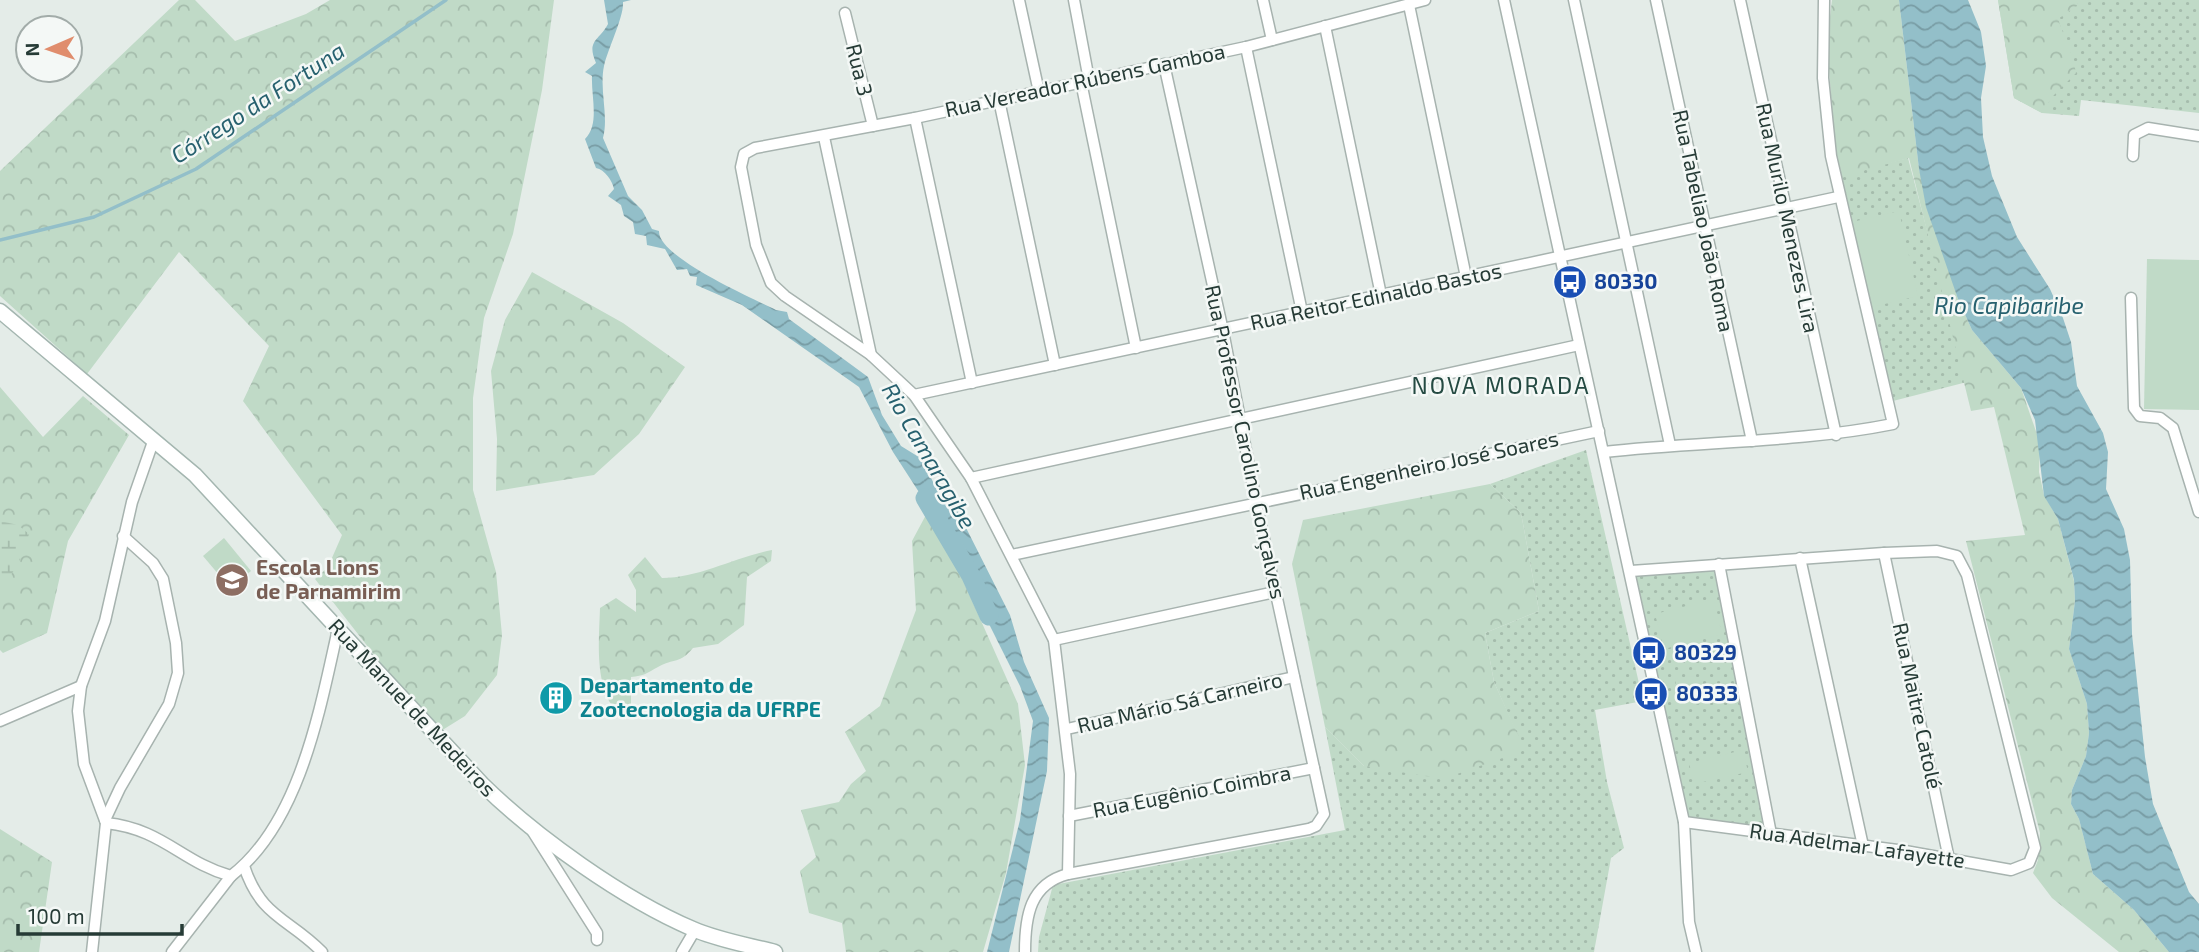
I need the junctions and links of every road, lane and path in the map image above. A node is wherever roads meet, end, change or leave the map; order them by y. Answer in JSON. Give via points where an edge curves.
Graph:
{"nodes":[{"id":1,"x":1019,"y":0,"type":"edge"},
{"id":2,"x":1074,"y":0,"type":"edge"},
{"id":3,"x":1263,"y":0,"type":"edge"},
{"id":4,"x":1425,"y":0,"type":"edge"},
{"id":5,"x":1504,"y":0,"type":"edge"},
{"id":6,"x":1574,"y":0,"type":"edge"},
{"id":7,"x":1656,"y":0,"type":"edge"},
{"id":8,"x":1740,"y":0,"type":"edge"},
{"id":9,"x":1824,"y":0,"type":"edge"},
{"id":10,"x":1390,"y":5,"type":"edge"},
{"id":11,"x":1409,"y":5,"type":"junction"},
{"id":12,"x":845,"y":13,"type":"dead end"},
{"id":13,"x":1325,"y":26,"type":"junction"},
{"id":14,"x":1272,"y":40,"type":"junction"},
{"id":15,"x":1246,"y":47,"type":"junction"},
{"id":16,"x":1164,"y":64,"type":"junction"},
{"id":17,"x":1085,"y":81,"type":"junction"},
{"id":18,"x":1039,"y":92,"type":"junction"},
{"id":19,"x":999,"y":100,"type":"junction"},
{"id":20,"x":915,"y":118,"type":"junction"},
{"id":21,"x":873,"y":126,"type":"junction"},
{"id":22,"x":2199,"y":135,"type":"edge"},
{"id":23,"x":824,"y":137,"type":"junction"},
{"id":24,"x":2133,"y":156,"type":"dead end"},
{"id":25,"x":1838,"y":197,"type":"junction"},
{"id":26,"x":1784,"y":208,"type":"junction"},
{"id":27,"x":1703,"y":226,"type":"junction"},
{"id":28,"x":1628,"y":244,"type":"junction"},
{"id":29,"x":1560,"y":257,"type":"junction"},
{"id":30,"x":1466,"y":276,"type":"junction"},
{"id":31,"x":1381,"y":295,"type":"junction"},
{"id":32,"x":2131,"y":298,"type":"dead end"},
{"id":33,"x":0,"y":311,"type":"edge"},
{"id":34,"x":1302,"y":312,"type":"junction"},
{"id":35,"x":1223,"y":331,"type":"junction"},
{"id":36,"x":1579,"y":345,"type":"junction"},
{"id":37,"x":1136,"y":348,"type":"junction"},
{"id":38,"x":871,"y":355,"type":"junction"},
{"id":39,"x":1055,"y":365,"type":"junction"},
{"id":40,"x":972,"y":383,"type":"junction"},
{"id":41,"x":914,"y":395,"type":"junction"},
{"id":42,"x":1241,"y":419,"type":"junction"},
{"id":43,"x":1599,"y":431,"type":"junction"},
{"id":44,"x":1836,"y":436,"type":"junction"},
{"id":45,"x":154,"y":439,"type":"junction"},
{"id":46,"x":1752,"y":441,"type":"junction"},
{"id":47,"x":1670,"y":445,"type":"junction"},
{"id":48,"x":1604,"y":452,"type":"junction"},
{"id":49,"x":971,"y":478,"type":"junction"},
{"id":50,"x":1256,"y":502,"type":"junction"},
{"id":51,"x":2199,"y":512,"type":"edge"},
{"id":52,"x":123,"y":536,"type":"junction"},
{"id":53,"x":1884,"y":553,"type":"junction"},
{"id":54,"x":1012,"y":555,"type":"junction"},
{"id":55,"x":1800,"y":558,"type":"junction"},
{"id":56,"x":1720,"y":564,"type":"junction"},
{"id":57,"x":1631,"y":571,"type":"junction"},
{"id":58,"x":1275,"y":592,"type":"junction"},
{"id":59,"x":338,"y":629,"type":"junction"},
{"id":60,"x":1054,"y":640,"type":"junction"},
{"id":61,"x":1294,"y":677,"type":"junction"},
{"id":62,"x":81,"y":686,"type":"junction"},
{"id":63,"x":0,"y":721,"type":"edge"},
{"id":64,"x":1067,"y":729,"type":"junction"},
{"id":65,"x":1314,"y":768,"type":"junction"},
{"id":66,"x":1069,"y":816,"type":"junction"},
{"id":67,"x":106,"y":821,"type":"junction"},
{"id":68,"x":1684,"y":822,"type":"junction"},
{"id":69,"x":531,"y":828,"type":"junction"},
{"id":70,"x":1771,"y":834,"type":"junction"},
{"id":71,"x":1863,"y":846,"type":"junction"},
{"id":72,"x":1949,"y":859,"type":"junction"},
{"id":73,"x":244,"y":866,"type":"junction"},
{"id":74,"x":1069,"y":874,"type":"junction"},
{"id":75,"x":231,"y":876,"type":"junction"},
{"id":76,"x":695,"y":930,"type":"junction"},
{"id":77,"x":597,"y":940,"type":"dead end"},
{"id":78,"x":92,"y":952,"type":"edge"},
{"id":79,"x":172,"y":952,"type":"edge"},
{"id":80,"x":322,"y":952,"type":"edge"},
{"id":81,"x":682,"y":952,"type":"edge"},
{"id":82,"x":775,"y":952,"type":"edge"},
{"id":83,"x":1025,"y":952,"type":"edge"},
{"id":84,"x":1696,"y":952,"type":"edge"}],
"edges":[{"from":1,"to":18,"type":"street"},
{"from":2,"to":17,"type":"street"},
{"from":3,"to":14,"type":"street"},
{"from":4,"to":11,"type":"street","name":"Rua Vereador Rúbens Gamboa"},
{"from":5,"to":29,"type":"street"},
{"from":6,"to":28,"type":"street"},
{"from":7,"to":27,"type":"street","name":"Rua Tabeliao João Roma"},
{"from":8,"to":26,"type":"street","name":"Rua Murilo Menezes Lira"},
{"from":9,"to":25,"type":"street","via":[[1824,91]]},
{"from":10,"to":11,"type":"street","name":"Rua Vereador Rúbens Gamboa"},
{"from":10,"to":13,"type":"street","name":"Rua Vereador Rúbens Gamboa"},
{"from":11,"to":30,"type":"street"},
{"from":12,"to":21,"type":"street","name":"Rua 3"},
{"from":13,"to":14,"type":"street","name":"Rua Vereador Rúbens Gamboa"},
{"from":13,"to":31,"type":"street"},
{"from":14,"to":15,"type":"street","name":"Rua Vereador Rúbens Gamboa"},
{"from":15,"to":16,"type":"street","name":"Rua Vereador Rúbens Gamboa"},
{"from":15,"to":34,"type":"street"},
{"from":16,"to":17,"type":"street","name":"Rua Vereador Rúbens Gamboa"},
{"from":16,"to":35,"type":"street","name":"Rua Professor Carolino Gonçalves"},
{"from":17,"to":18,"type":"street","name":"Rua Vereador Rúbens Gamboa"},
{"from":17,"to":37,"type":"street"},
{"from":18,"to":19,"type":"street","name":"Rua Vereador Rúbens Gamboa"},
{"from":19,"to":20,"type":"street","name":"Rua Vereador Rúbens Gamboa"},
{"from":19,"to":39,"type":"street"},
{"from":20,"to":21,"type":"street","name":"Rua Vereador Rúbens Gamboa"},
{"from":20,"to":40,"type":"street"},
{"from":21,"to":23,"type":"street","name":"Rua Vereador Rúbens Gamboa"},
{"from":22,"to":24,"type":"street","via":[[2140,130],[2134,135]]},
{"from":23,"to":38,"type":"street"},
{"from":23,"to":38,"type":"street","name":"Rua Vereador Rúbens Gamboa","via":[[755,148],[744,154],[741,167],[756,245],[771,283]]},
{"from":25,"to":26,"type":"street","name":"Rua Reitor Edinaldo Bastos"},
{"from":25,"to":44,"type":"street","via":[[1893,424]]},
{"from":26,"to":27,"type":"street","name":"Rua Reitor Edinaldo Bastos"},
{"from":26,"to":44,"type":"street","name":"Rua Murilo Menezes Lira"},
{"from":27,"to":28,"type":"street","name":"Rua Reitor Edinaldo Bastos"},
{"from":27,"to":46,"type":"street","name":"Rua Tabeliao João Roma"},
{"from":28,"to":29,"type":"street","name":"Rua Reitor Edinaldo Bastos"},
{"from":28,"to":47,"type":"street"},
{"from":29,"to":30,"type":"street","name":"Rua Reitor Edinaldo Bastos"},
{"from":29,"to":36,"type":"street"},
{"from":30,"to":31,"type":"street","name":"Rua Reitor Edinaldo Bastos"},
{"from":31,"to":34,"type":"street","name":"Rua Reitor Edinaldo Bastos"},
{"from":32,"to":51,"type":"street","via":[[2134,408],[2140,416],[2160,418],[2173,428]]},
{"from":33,"to":45,"type":"main road","name":"Rua Manuel de Medeiros"},
{"from":34,"to":35,"type":"street","name":"Rua Reitor Edinaldo Bastos"},
{"from":35,"to":37,"type":"street","name":"Rua Reitor Edinaldo Bastos"},
{"from":35,"to":42,"type":"street","name":"Rua Professor Carolino Gonçalves"},
{"from":36,"to":42,"type":"street"},
{"from":36,"to":43,"type":"street"},
{"from":37,"to":39,"type":"street","name":"Rua Reitor Edinaldo Bastos"},
{"from":38,"to":41,"type":"street"},
{"from":39,"to":40,"type":"street","name":"Rua Reitor Edinaldo Bastos"},
{"from":40,"to":41,"type":"street","name":"Rua Reitor Edinaldo Bastos"},
{"from":41,"to":49,"type":"street"},
{"from":42,"to":49,"type":"street"},
{"from":42,"to":50,"type":"street","name":"Rua Professor Carolino Gonçalves"},
{"from":43,"to":48,"type":"street"},
{"from":43,"to":50,"type":"street","name":"Rua Engenheiro José Soares"},
{"from":44,"to":46,"type":"street"},
{"from":45,"to":52,"type":"street"},
{"from":45,"to":59,"type":"main road","name":"Rua Manuel de Medeiros","via":[[229,510]]},
{"from":46,"to":47,"type":"street"},
{"from":47,"to":48,"type":"street"},
{"from":48,"to":57,"type":"street"},
{"from":49,"to":54,"type":"street"},
{"from":50,"to":54,"type":"street","name":"Rua Engenheiro José Soares"},
{"from":50,"to":58,"type":"street","name":"Rua Professor Carolino Gonçalves"},
{"from":52,"to":62,"type":"street","via":[[105,621]]},
{"from":52,"to":67,"type":"street","via":[[153,563],[163,579],[178,673],[169,704],[130,769]]},
{"from":53,"to":55,"type":"street"},
{"from":53,"to":72,"type":"street","name":"Rua Maitre Catolé"},
{"from":53,"to":72,"type":"street","name":"Rua Adelmar Lafayette","via":[[1937,551],[1957,556],[1967,575],[2035,848],[2029,863],[2011,870]]},
{"from":54,"to":60,"type":"street"},
{"from":55,"to":56,"type":"street"},
{"from":55,"to":71,"type":"street"},
{"from":56,"to":57,"type":"street"},
{"from":56,"to":70,"type":"street"},
{"from":57,"to":68,"type":"street"},
{"from":58,"to":60,"type":"street"},
{"from":58,"to":61,"type":"street","name":"Rua Professor Carolino Gonçalves"},
{"from":59,"to":69,"type":"main road","name":"Rua Manuel de Medeiros","via":[[482,784]]},
{"from":59,"to":73,"type":"street","via":[[297,784]]},
{"from":60,"to":64,"type":"street"},
{"from":61,"to":64,"type":"street","name":"Rua Mário Sá Carneiro"},
{"from":61,"to":65,"type":"street","name":"Rua Professor Carolino Gonçalves"},
{"from":62,"to":63,"type":"street"},
{"from":62,"to":67,"type":"street","via":[[79,738]]},
{"from":64,"to":66,"type":"street"},
{"from":65,"to":66,"type":"street","name":"Rua Eugênio Coimbra"},
{"from":65,"to":74,"type":"street","name":"Rua Professor Carolino Gonçalves","via":[[1324,814],[1309,829]]},
{"from":66,"to":74,"type":"street"},
{"from":67,"to":75,"type":"street","via":[[141,829],[208,869]]},
{"from":67,"to":78,"type":"street"},
{"from":68,"to":70,"type":"street","name":"Rua Adelmar Lafayette"},
{"from":68,"to":84,"type":"street","via":[[1688,909]]},
{"from":69,"to":76,"type":"main road","name":"Rua Manuel de Medeiros","via":[[625,893]]},
{"from":69,"to":77,"type":"street","via":[[597,933]]},
{"from":70,"to":71,"type":"street","name":"Rua Adelmar Lafayette"},
{"from":71,"to":72,"type":"street","name":"Rua Adelmar Lafayette"},
{"from":73,"to":75,"type":"street"},
{"from":73,"to":80,"type":"street","via":[[256,895],[269,911]]},
{"from":74,"to":83,"type":"street","via":[[1040,886],[1030,908]]},
{"from":75,"to":79,"type":"street"},
{"from":76,"to":81,"type":"street"},
{"from":76,"to":82,"type":"main road","name":"Rua Manuel de Medeiros"}]}
